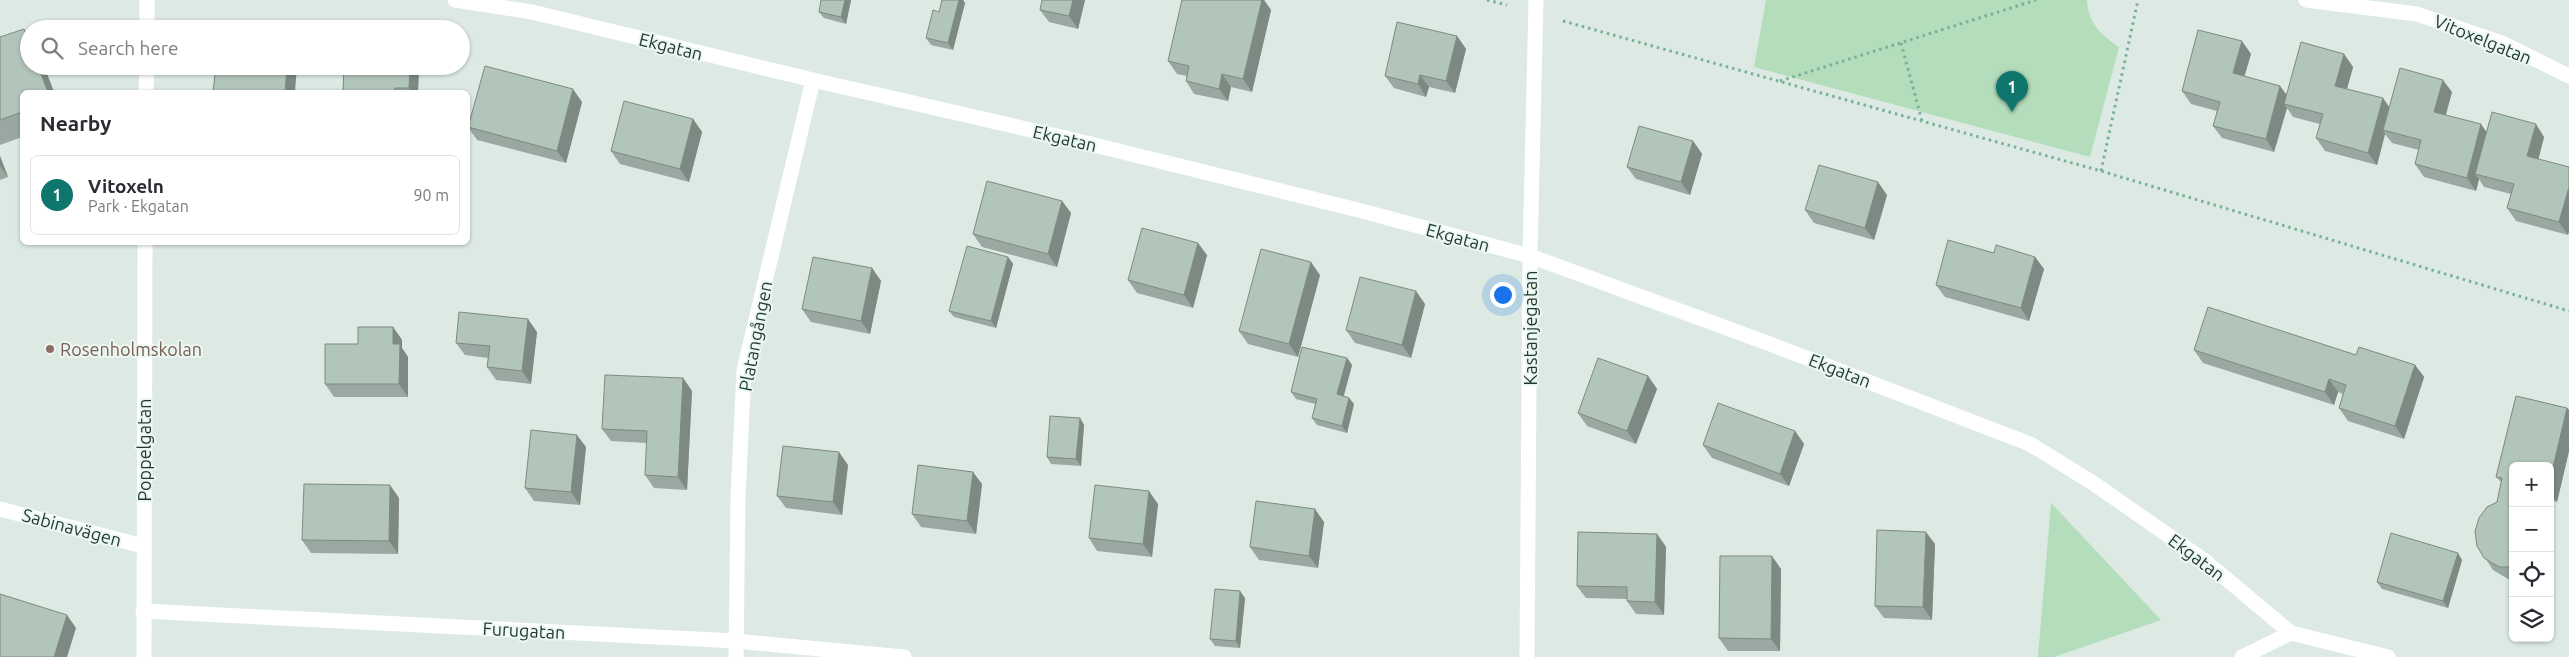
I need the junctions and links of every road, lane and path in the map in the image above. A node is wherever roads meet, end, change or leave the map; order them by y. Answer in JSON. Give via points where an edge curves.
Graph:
{"nodes":[{"id":1,"x":147,"y":0,"type":"edge"},
{"id":2,"x":455,"y":0,"type":"edge"},
{"id":3,"x":2036,"y":0,"type":"edge"},
{"id":4,"x":2138,"y":0,"type":"edge"},
{"id":5,"x":2306,"y":0,"type":"edge"},
{"id":6,"x":1536,"y":6,"type":"edge"},
{"id":7,"x":147,"y":20,"type":"edge"},
{"id":8,"x":1900,"y":43,"type":"junction"},
{"id":9,"x":147,"y":75,"type":"edge"},
{"id":10,"x":2569,"y":76,"type":"edge"},
{"id":11,"x":813,"y":80,"type":"junction"},
{"id":12,"x":1779,"y":81,"type":"junction"},
{"id":13,"x":146,"y":90,"type":"edge"},
{"id":14,"x":1922,"y":121,"type":"junction"},
{"id":15,"x":2101,"y":171,"type":"junction"},
{"id":16,"x":145,"y":245,"type":"edge"},
{"id":17,"x":1530,"y":256,"type":"junction"},
{"id":18,"x":2569,"y":312,"type":"edge"},
{"id":19,"x":0,"y":509,"type":"edge"},
{"id":20,"x":143,"y":546,"type":"junction"},
{"id":21,"x":144,"y":611,"type":"junction"},
{"id":22,"x":2291,"y":633,"type":"junction"},
{"id":23,"x":736,"y":641,"type":"junction"},
{"id":24,"x":144,"y":657,"type":"edge"},
{"id":25,"x":736,"y":657,"type":"edge"},
{"id":26,"x":904,"y":657,"type":"edge"},
{"id":27,"x":1527,"y":657,"type":"edge"},
{"id":28,"x":2242,"y":657,"type":"edge"},
{"id":29,"x":2388,"y":657,"type":"edge"}],
"edges":[{"from":1,"to":7,"type":"street"},
{"from":2,"to":11,"type":"street","name":"Ekgatan","via":[[532,12]]},
{"from":3,"to":8,"type":"path"},
{"from":4,"to":15,"type":"path"},
{"from":5,"to":10,"type":"street","name":"Vitoxelgatan","via":[[2418,14],[2502,43]]},
{"from":6,"to":12,"type":"path"},
{"from":6,"to":17,"type":"street","name":"Kastanjegatan"},
{"from":8,"to":12,"type":"path"},
{"from":8,"to":14,"type":"path"},
{"from":9,"to":13,"type":"street"},
{"from":11,"to":17,"type":"street","name":"Ekgatan","via":[[1070,138]]},
{"from":11,"to":23,"type":"street","name":"Platangången","via":[[744,370]]},
{"from":12,"to":14,"type":"path"},
{"from":14,"to":15,"type":"path"},
{"from":15,"to":18,"type":"path"},
{"from":16,"to":20,"type":"street","name":"Poppelgatan"},
{"from":17,"to":22,"type":"street","name":"Ekgatan","via":[[2030,444],[2205,560]]},
{"from":17,"to":27,"type":"street","name":"Kastanjegatan"},
{"from":19,"to":20,"type":"street","name":"Sabinavägen"},
{"from":20,"to":21,"type":"street","name":"Poppelgatan"},
{"from":21,"to":23,"type":"street","name":"Furugatan"},
{"from":21,"to":24,"type":"street","name":"Poppelgatan"},
{"from":22,"to":28,"type":"street"},
{"from":22,"to":29,"type":"street","name":"Ekgatan"},
{"from":23,"to":25,"type":"street","name":"Platangången"},
{"from":23,"to":26,"type":"street","name":"Furugatan"}]}
